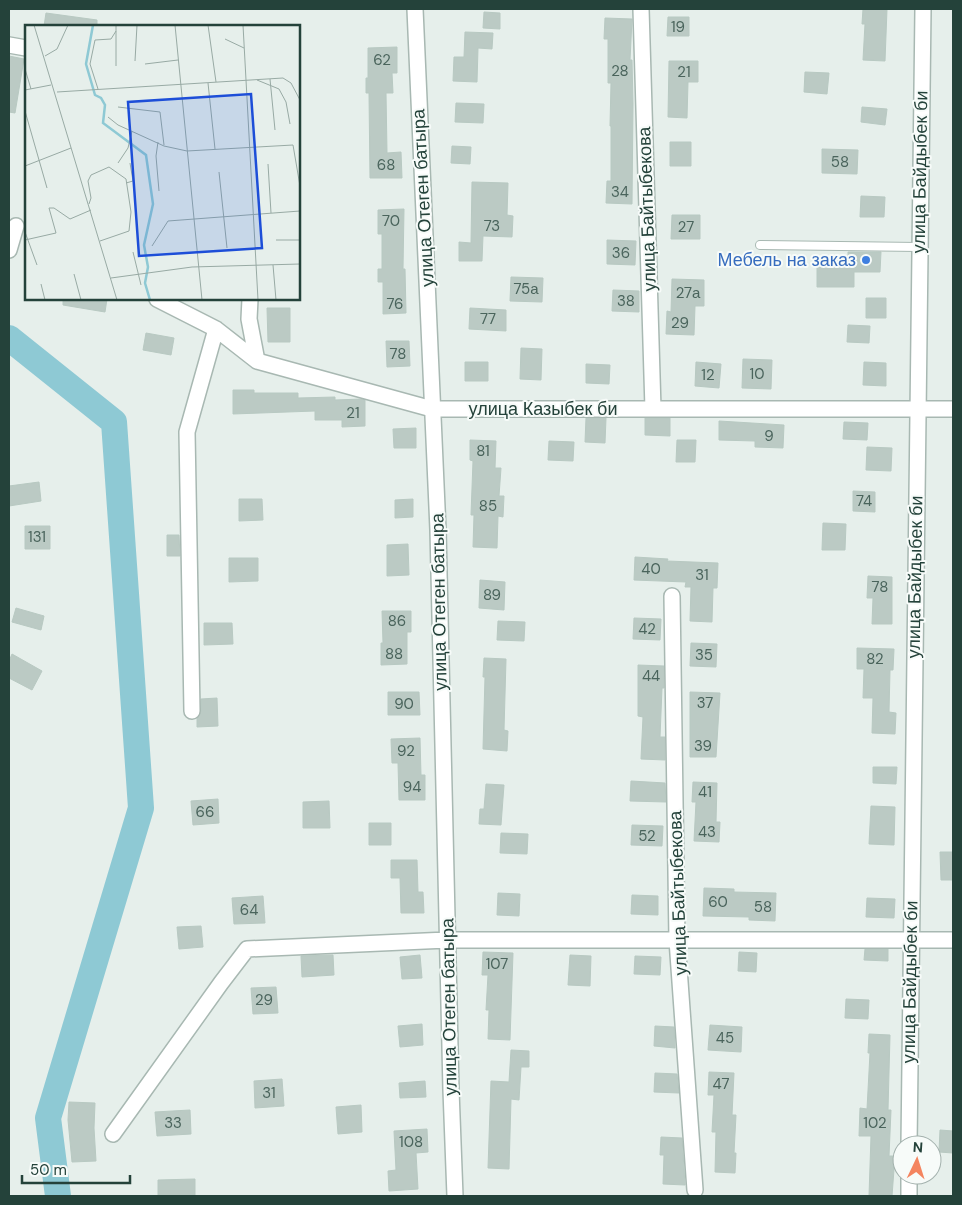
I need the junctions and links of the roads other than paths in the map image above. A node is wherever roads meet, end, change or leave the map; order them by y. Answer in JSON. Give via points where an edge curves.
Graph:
{"nodes":[{"id":1,"x":415,"y":9,"type":"edge"},
{"id":2,"x":640,"y":9,"type":"edge"},
{"id":3,"x":923,"y":9,"type":"edge"},
{"id":4,"x":9,"y":46,"type":"edge"},
{"id":5,"x":25,"y":48,"type":"edge"},
{"id":6,"x":17,"y":226,"type":"edge"},
{"id":7,"x":760,"y":245,"type":"dead end"},
{"id":8,"x":919,"y":247,"type":"junction"},
{"id":9,"x":9,"y":250,"type":"edge"},
{"id":10,"x":160,"y":300,"type":"edge"},
{"id":11,"x":250,"y":300,"type":"edge"},
{"id":12,"x":216,"y":329,"type":"junction"},
{"id":13,"x":256,"y":361,"type":"junction"},
{"id":14,"x":432,"y":409,"type":"junction"},
{"id":15,"x":653,"y":409,"type":"junction"},
{"id":16,"x":953,"y":409,"type":"edge"},
{"id":17,"x":918,"y":410,"type":"junction"},
{"id":18,"x":672,"y":596,"type":"dead end"},
{"id":19,"x":192,"y":711,"type":"dead end"},
{"id":20,"x":910,"y":939,"type":"junction"},
{"id":21,"x":447,"y":940,"type":"junction"},
{"id":22,"x":677,"y":940,"type":"junction"},
{"id":23,"x":953,"y":940,"type":"edge"},
{"id":24,"x":112,"y":1134,"type":"dead end"},
{"id":25,"x":909,"y":1135,"type":"edge"},
{"id":26,"x":695,"y":1190,"type":"dead end"},
{"id":27,"x":455,"y":1196,"type":"edge"}],
"edges":[{"from":1,"to":14,"type":"street","name":"улица Отеген батыра"},
{"from":2,"to":15,"type":"street","name":"улица Байтыбекова"},
{"from":3,"to":8,"type":"street","name":"улица Байдыбек би"},
{"from":4,"to":5,"type":"street"},
{"from":6,"to":9,"type":"street"},
{"from":7,"to":8,"type":"lane"},
{"from":8,"to":17,"type":"street","name":"улица Байдыбек би"},
{"from":10,"to":12,"type":"street","name":"улица Казыбек би"},
{"from":11,"to":13,"type":"street","via":[[249,319]]},
{"from":12,"to":13,"type":"street","name":"улица Казыбек би"},
{"from":12,"to":19,"type":"street","via":[[188,432]]},
{"from":13,"to":14,"type":"street","name":"улица Казыбек би"},
{"from":14,"to":15,"type":"street","name":"улица Казыбек би"},
{"from":14,"to":21,"type":"street","name":"улица Отеген батыра","via":[[438,530]]},
{"from":15,"to":17,"type":"street","name":"улица Казыбек би"},
{"from":16,"to":17,"type":"street","name":"улица Казыбек би"},
{"from":17,"to":20,"type":"street","name":"улица Байдыбек би"},
{"from":18,"to":22,"type":"street","name":"улица Байтыбекова"},
{"from":20,"to":22,"type":"street"},
{"from":20,"to":23,"type":"street"},
{"from":20,"to":25,"type":"street","name":"улица Байдыбек би"},
{"from":21,"to":22,"type":"street"},
{"from":21,"to":24,"type":"street","via":[[247,949]]},
{"from":21,"to":27,"type":"street","name":"улица Отеген батыра"},
{"from":22,"to":26,"type":"street","name":"улица Байтыбекова"}]}
